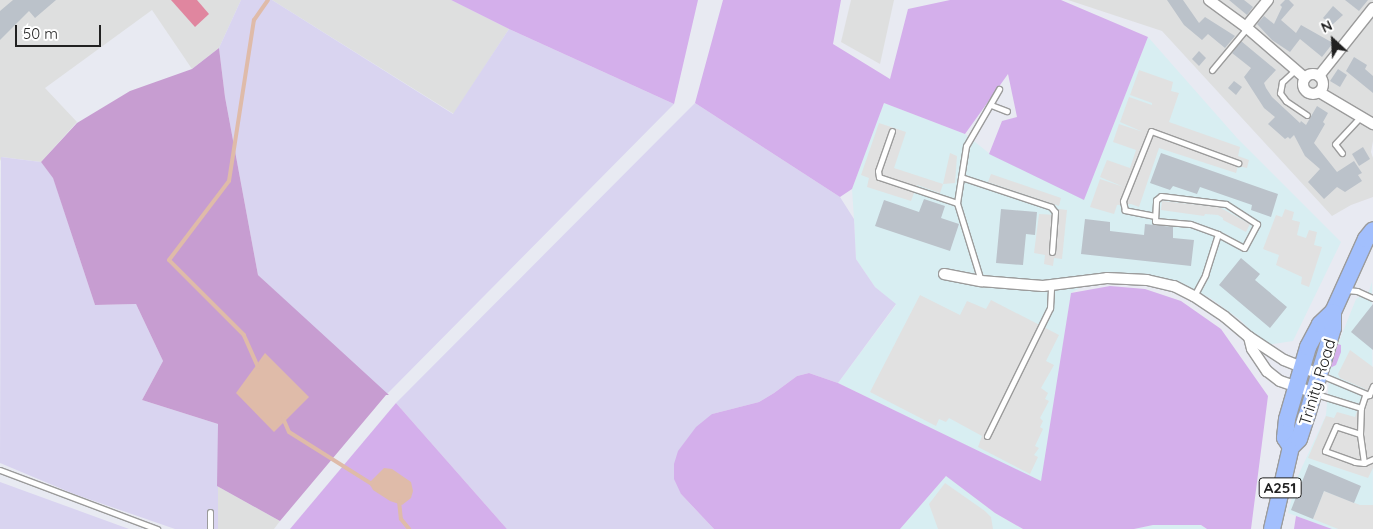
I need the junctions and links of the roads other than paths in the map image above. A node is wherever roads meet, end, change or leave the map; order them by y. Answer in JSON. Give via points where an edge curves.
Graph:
{"nodes":[{"id":1,"x":1210,"y":0,"type":"edge"},
{"id":2,"x":1268,"y":0,"type":"edge"},
{"id":3,"x":1373,"y":8,"type":"edge"},
{"id":4,"x":1247,"y":28,"type":"junction"},
{"id":5,"x":1212,"y":70,"type":"dead end"},
{"id":6,"x":1295,"y":70,"type":"junction"},
{"id":7,"x":1319,"y":76,"type":"junction"},
{"id":8,"x":1305,"y":78,"type":"junction"},
{"id":9,"x":999,"y":88,"type":"dead end"},
{"id":10,"x":1320,"y":92,"type":"junction"},
{"id":11,"x":991,"y":105,"type":"junction"},
{"id":12,"x":1007,"y":111,"type":"dead end"},
{"id":13,"x":1307,"y":115,"type":"dead end"},
{"id":14,"x":1360,"y":117,"type":"junction"},
{"id":15,"x":1373,"y":124,"type":"edge"},
{"id":16,"x":892,"y":131,"type":"dead end"},
{"id":17,"x":1342,"y":153,"type":"dead end"},
{"id":18,"x":1238,"y":163,"type":"dead end"},
{"id":19,"x":961,"y":177,"type":"junction"},
{"id":20,"x":958,"y":203,"type":"junction"},
{"id":21,"x":1155,"y":216,"type":"junction"},
{"id":22,"x":1373,"y":230,"type":"edge"},
{"id":23,"x":1218,"y":234,"type":"junction"},
{"id":24,"x":1052,"y":252,"type":"dead end"},
{"id":25,"x":944,"y":274,"type":"dead end"},
{"id":26,"x":981,"y":281,"type":"junction"},
{"id":27,"x":1051,"y":286,"type":"junction"},
{"id":28,"x":1344,"y":290,"type":"junction"},
{"id":29,"x":1194,"y":296,"type":"junction"},
{"id":30,"x":1373,"y":298,"type":"edge"},
{"id":31,"x":1333,"y":312,"type":"junction"},
{"id":32,"x":1249,"y":337,"type":"junction"},
{"id":33,"x":1302,"y":368,"type":"junction"},
{"id":34,"x":1319,"y":374,"type":"junction"},
{"id":35,"x":1373,"y":386,"type":"edge"},
{"id":36,"x":1296,"y":387,"type":"junction"},
{"id":37,"x":1314,"y":393,"type":"junction"},
{"id":38,"x":1369,"y":395,"type":"junction"},
{"id":39,"x":1361,"y":408,"type":"junction"},
{"id":40,"x":1360,"y":434,"type":"junction"},
{"id":41,"x":987,"y":436,"type":"dead end"},
{"id":42,"x":1290,"y":447,"type":"junction"},
{"id":43,"x":1373,"y":459,"type":"edge"},
{"id":44,"x":1364,"y":463,"type":"junction"},
{"id":45,"x":0,"y":470,"type":"edge"},
{"id":46,"x":210,"y":512,"type":"dead end"},
{"id":47,"x":157,"y":529,"type":"edge"},
{"id":48,"x":210,"y":529,"type":"edge"},
{"id":49,"x":1272,"y":529,"type":"edge"}],
"edges":[{"from":1,"to":4,"type":"street"},
{"from":2,"to":4,"type":"street"},
{"from":3,"to":7,"type":"street"},
{"from":4,"to":5,"type":"lane"},
{"from":4,"to":6,"type":"street"},
{"from":6,"to":8,"type":"street"},
{"from":6,"to":13,"type":"lane","via":[[1282,82],[1280,93]]},
{"from":7,"to":8,"type":"street","via":[[1313,74]]},
{"from":7,"to":10,"type":"street","via":[[1323,84]]},
{"from":8,"to":10,"type":"street","via":[[1305,90],[1313,94]]},
{"from":9,"to":11,"type":"lane"},
{"from":10,"to":14,"type":"street"},
{"from":11,"to":12,"type":"lane"},
{"from":11,"to":19,"type":"lane","via":[[966,146]]},
{"from":14,"to":15,"type":"street"},
{"from":14,"to":17,"type":"lane","via":[[1335,144]]},
{"from":16,"to":20,"type":"lane","via":[[878,171],[879,177]]},
{"from":18,"to":21,"type":"lane","via":[[1151,131],[1123,201],[1125,210]]},
{"from":19,"to":20,"type":"lane"},
{"from":19,"to":24,"type":"lane","via":[[1052,208],[1056,212]]},
{"from":20,"to":26,"type":"lane"},
{"from":21,"to":23,"type":"lane","via":[[1155,221],[1190,224]]},
{"from":21,"to":23,"type":"lane","via":[[1156,200],[1161,196],[1226,204],[1257,224],[1244,248]]},
{"from":22,"to":28,"type":"main road","name":"Trinity Road","number":"A251"},
{"from":23,"to":29,"type":"lane","via":[[1206,275]]},
{"from":25,"to":26,"type":"street"},
{"from":26,"to":27,"type":"street"},
{"from":27,"to":29,"type":"street","via":[[1107,278],[1147,280],[1174,286]]},
{"from":27,"to":41,"type":"lane","via":[[1050,308]]},
{"from":28,"to":30,"type":"lane"},
{"from":28,"to":31,"type":"main road","name":"Trinity Road","number":"A251"},
{"from":29,"to":32,"type":"street"},
{"from":31,"to":33,"type":"main road","name":"Trinity Road","number":"A251","via":[[1320,324]]},
{"from":31,"to":34,"type":"main road","name":"Trinity Road","number":"A251","via":[[1333,328]]},
{"from":32,"to":33,"type":"street"},
{"from":32,"to":36,"type":"street","via":[[1252,349],[1267,371]]},
{"from":33,"to":34,"type":"street"},
{"from":33,"to":36,"type":"main road","name":"Trinity Road","number":"A251"},
{"from":34,"to":37,"type":"main road","name":"Trinity Road","number":"A251"},
{"from":34,"to":38,"type":"lane"},
{"from":35,"to":38,"type":"lane"},
{"from":36,"to":37,"type":"street"},
{"from":36,"to":42,"type":"main road","name":"Trinity Road","number":"A251","via":[[1286,419],[1285,438]]},
{"from":37,"to":39,"type":"lane"},
{"from":37,"to":42,"type":"main road","name":"Trinity Road","number":"A251","via":[[1299,439]]},
{"from":38,"to":39,"type":"lane","via":[[1365,396]]},
{"from":39,"to":40,"type":"lane"},
{"from":40,"to":44,"type":"lane"},
{"from":40,"to":44,"type":"lane","via":[[1336,426],[1325,451]]},
{"from":42,"to":49,"type":"main road","name":"Trinity Road","number":"A251"},
{"from":43,"to":44,"type":"lane"},
{"from":45,"to":47,"type":"lane"},
{"from":46,"to":48,"type":"lane"}]}
